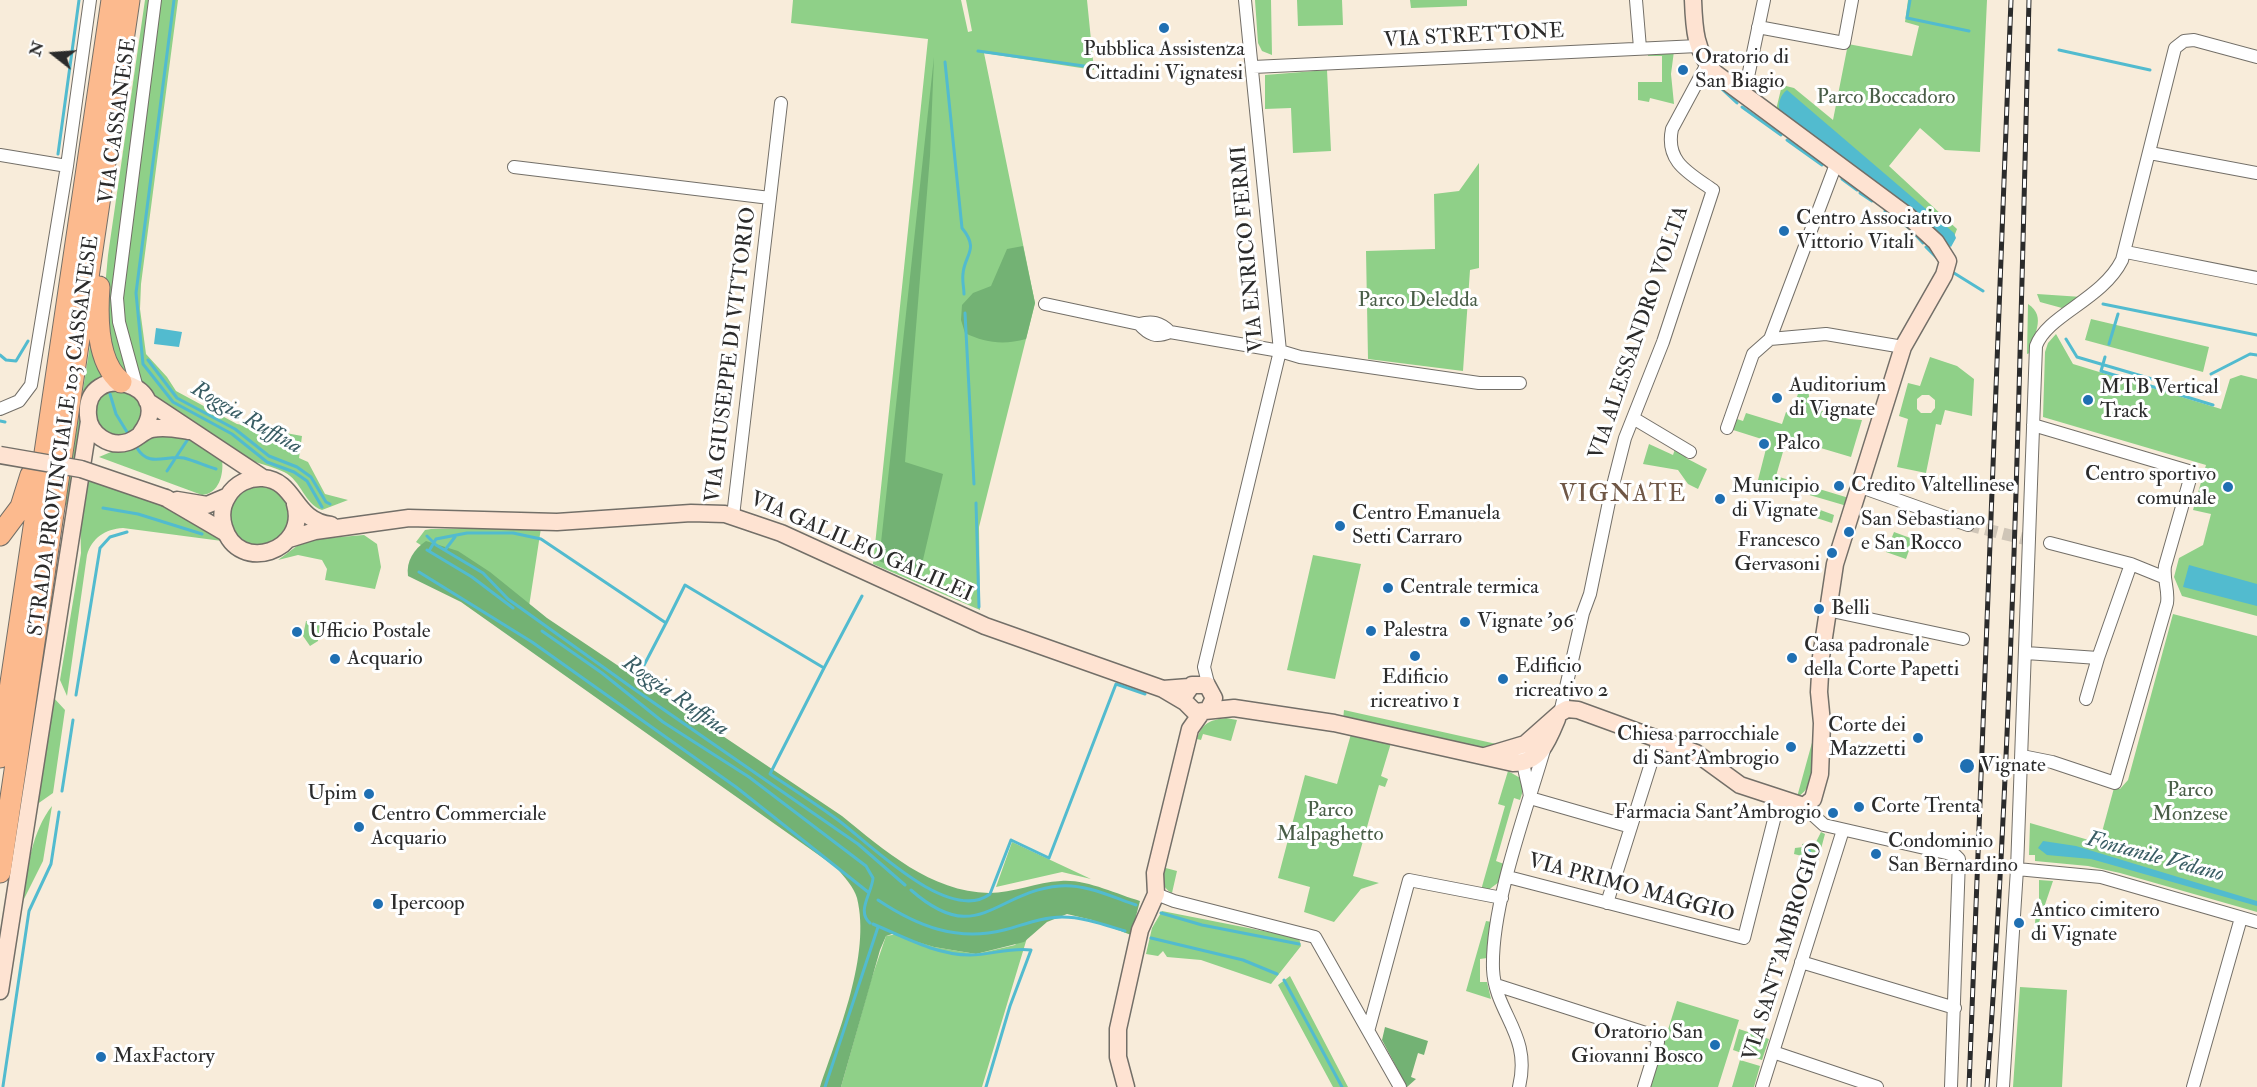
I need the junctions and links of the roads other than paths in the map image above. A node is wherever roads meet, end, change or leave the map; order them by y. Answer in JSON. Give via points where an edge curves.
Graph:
{"nodes":[{"id":1,"x":90,"y":0,"type":"edge"},
{"id":2,"x":112,"y":0,"type":"edge"},
{"id":3,"x":129,"y":0,"type":"edge"},
{"id":4,"x":135,"y":0,"type":"edge"},
{"id":5,"x":155,"y":0,"type":"edge"},
{"id":6,"x":1245,"y":0,"type":"edge"},
{"id":7,"x":1636,"y":0,"type":"edge"},
{"id":8,"x":1693,"y":0,"type":"edge"},
{"id":9,"x":1764,"y":0,"type":"edge"},
{"id":10,"x":1852,"y":0,"type":"edge"},
{"id":11,"x":1758,"y":27,"type":"junction"},
{"id":12,"x":1698,"y":46,"type":"junction"},
{"id":13,"x":1640,"y":48,"type":"junction"},
{"id":14,"x":2256,"y":54,"type":"edge"},
{"id":15,"x":1707,"y":64,"type":"junction"},
{"id":16,"x":1252,"y":67,"type":"junction"},
{"id":17,"x":1744,"y":96,"type":"junction"},
{"id":18,"x":781,"y":103,"type":"dead end"},
{"id":19,"x":2150,"y":153,"type":"junction"},
{"id":20,"x":0,"y":155,"type":"edge"},
{"id":21,"x":1836,"y":164,"type":"junction"},
{"id":22,"x":67,"y":166,"type":"junction"},
{"id":23,"x":514,"y":167,"type":"dead end"},
{"id":24,"x":2257,"y":173,"type":"edge"},
{"id":25,"x":770,"y":198,"type":"junction"},
{"id":26,"x":82,"y":209,"type":"junction"},
{"id":27,"x":2126,"y":252,"type":"junction"},
{"id":28,"x":2257,"y":278,"type":"edge"},
{"id":29,"x":1045,"y":304,"type":"dead end"},
{"id":30,"x":1770,"y":339,"type":"junction"},
{"id":31,"x":1903,"y":347,"type":"junction"},
{"id":32,"x":1280,"y":351,"type":"junction"},
{"id":33,"x":1520,"y":383,"type":"dead end"},
{"id":34,"x":135,"y":390,"type":"junction"},
{"id":35,"x":0,"y":409,"type":"edge"},
{"id":36,"x":1633,"y":418,"type":"junction"},
{"id":37,"x":89,"y":421,"type":"junction"},
{"id":38,"x":2033,"y":425,"type":"junction"},
{"id":39,"x":1727,"y":428,"type":"dead end"},
{"id":40,"x":189,"y":431,"type":"junction"},
{"id":41,"x":141,"y":433,"type":"junction"},
{"id":42,"x":118,"y":443,"type":"junction"},
{"id":43,"x":224,"y":452,"type":"junction"},
{"id":44,"x":1690,"y":452,"type":"dead end"},
{"id":45,"x":0,"y":455,"type":"edge"},
{"id":46,"x":80,"y":471,"type":"junction"},
{"id":47,"x":263,"y":478,"type":"junction"},
{"id":48,"x":1861,"y":487,"type":"junction"},
{"id":49,"x":231,"y":492,"type":"junction"},
{"id":50,"x":166,"y":498,"type":"junction"},
{"id":51,"x":296,"y":504,"type":"junction"},
{"id":52,"x":733,"y":516,"type":"junction"},
{"id":53,"x":1968,"y":525,"type":"tunnel mouth"},
{"id":54,"x":341,"y":527,"type":"junction"},
{"id":55,"x":226,"y":533,"type":"junction"},
{"id":56,"x":0,"y":535,"type":"edge"},
{"id":57,"x":290,"y":539,"type":"junction"},
{"id":58,"x":2050,"y":543,"type":"dead end"},
{"id":59,"x":2131,"y":564,"type":"junction"},
{"id":60,"x":2163,"y":577,"type":"junction"},
{"id":61,"x":1827,"y":610,"type":"junction"},
{"id":62,"x":1963,"y":639,"type":"dead end"},
{"id":63,"x":2026,"y":653,"type":"junction"},
{"id":64,"x":2098,"y":658,"type":"junction"},
{"id":65,"x":1198,"y":698,"type":"junction"},
{"id":66,"x":2086,"y":699,"type":"dead end"},
{"id":67,"x":1560,"y":713,"type":"junction"},
{"id":68,"x":1659,"y":738,"type":"junction"},
{"id":69,"x":1525,"y":744,"type":"junction"},
{"id":70,"x":1544,"y":750,"type":"junction"},
{"id":71,"x":0,"y":756,"type":"edge"},
{"id":72,"x":1485,"y":756,"type":"junction"},
{"id":73,"x":2022,"y":756,"type":"junction"},
{"id":74,"x":1522,"y":763,"type":"junction"},
{"id":75,"x":1530,"y":798,"type":"junction"},
{"id":76,"x":1779,"y":800,"type":"junction"},
{"id":77,"x":1810,"y":803,"type":"junction"},
{"id":78,"x":1631,"y":827,"type":"junction"},
{"id":79,"x":1843,"y":830,"type":"junction"},
{"id":80,"x":2017,"y":869,"type":"junction"},
{"id":81,"x":9,"y":876,"type":"edge"},
{"id":82,"x":1508,"y":877,"type":"junction"},
{"id":83,"x":1156,"y":894,"type":"junction"},
{"id":84,"x":1502,"y":898,"type":"junction"},
{"id":85,"x":1607,"y":903,"type":"junction"},
{"id":86,"x":2241,"y":918,"type":"junction"},
{"id":87,"x":2257,"y":922,"type":"edge"},
{"id":88,"x":1801,"y":962,"type":"junction"},
{"id":89,"x":1496,"y":985,"type":"junction"},
{"id":90,"x":0,"y":991,"type":"edge"},
{"id":91,"x":1955,"y":1008,"type":"junction"},
{"id":92,"x":1369,"y":1028,"type":"junction"},
{"id":93,"x":1773,"y":1052,"type":"junction"},
{"id":94,"x":1126,"y":1087,"type":"edge"},
{"id":95,"x":1400,"y":1087,"type":"edge"},
{"id":96,"x":1519,"y":1087,"type":"edge"},
{"id":97,"x":1644,"y":1087,"type":"edge"},
{"id":98,"x":1762,"y":1087,"type":"edge"},
{"id":99,"x":1876,"y":1087,"type":"edge"},
{"id":100,"x":1951,"y":1087,"type":"edge"},
{"id":101,"x":2003,"y":1087,"type":"edge"},
{"id":102,"x":2193,"y":1087,"type":"edge"}],
"edges":[{"from":1,"to":22,"type":"street"},
{"from":2,"to":26,"type":"highway","name":"STRADA PROVINCIALE 103 CASSANESE"},
{"from":3,"to":81,"type":"highway","name":"STRADA PROVINCIALE 103 CASSANESE"},
{"from":4,"to":34,"type":"highway","via":[[129,79],[98,304],[104,353],[112,373]]},
{"from":5,"to":34,"type":"street","name":"VIA CASSANESE","via":[[117,298],[118,322]]},
{"from":6,"to":16,"type":"street","name":"VIA ENRICO FERMI"},
{"from":7,"to":13,"type":"street"},
{"from":8,"to":12,"type":"street"},
{"from":9,"to":11,"type":"street"},
{"from":10,"to":11,"type":"street","via":[[1844,43]]},
{"from":11,"to":17,"type":"street"},
{"from":12,"to":13,"type":"street","name":"VIA STRETTONE"},
{"from":12,"to":15,"type":"street"},
{"from":13,"to":16,"type":"street","name":"VIA STRETTONE"},
{"from":14,"to":19,"type":"street","via":[[2194,40],[2181,42],[2172,54]]},
{"from":15,"to":17,"type":"street"},
{"from":15,"to":36,"type":"street","name":"VIA ALESSANDRO VOLTA","via":[[1670,139],[1676,163],[1713,190],[1663,342]]},
{"from":16,"to":32,"type":"street","name":"VIA ENRICO FERMI"},
{"from":17,"to":21,"type":"street"},
{"from":18,"to":25,"type":"street","name":"VIA GIUSEPPE DI VITTORIO"},
{"from":19,"to":24,"type":"street"},
{"from":19,"to":27,"type":"street"},
{"from":20,"to":22,"type":"street"},
{"from":21,"to":30,"type":"street"},
{"from":21,"to":31,"type":"street","via":[[1909,217],[1947,258],[1944,274]]},
{"from":22,"to":35,"type":"street","via":[[32,382],[22,399]]},
{"from":23,"to":25,"type":"street","name":"VIA GIUSEPPE DI VITTORIO"},
{"from":25,"to":52,"type":"street","name":"VIA GIUSEPPE DI VITTORIO"},
{"from":26,"to":56,"type":"highway","via":[[27,491],[19,512]]},
{"from":26,"to":71,"type":"highway","name":"STRADA PROVINCIALE 103 CASSANESE"},
{"from":27,"to":28,"type":"street"},
{"from":27,"to":38,"type":"street","via":[[2108,282],[2040,338]]},
{"from":29,"to":32,"type":"street","via":[[1139,324],[1147,334],[1159,336],[1170,332]]},
{"from":30,"to":31,"type":"street","via":[[1826,334]]},
{"from":30,"to":39,"type":"street","via":[[1753,354]]},
{"from":31,"to":48,"type":"street"},
{"from":32,"to":33,"type":"street","via":[[1479,383]]},
{"from":32,"to":65,"type":"street","name":"VIA ENRICO FERMI"},
{"from":34,"to":37,"type":"street","via":[[106,384],[88,406]]},
{"from":34,"to":40,"type":"street"},
{"from":34,"to":41,"type":"street","via":[[148,419]]},
{"from":36,"to":44,"type":"street"},
{"from":36,"to":67,"type":"street","name":"VIA ALESSANDRO VOLTA","via":[[1616,471]]},
{"from":37,"to":42,"type":"street","via":[[100,437]]},
{"from":37,"to":46,"type":"street"},
{"from":38,"to":60,"type":"street","via":[[2193,472]]},
{"from":38,"to":63,"type":"street"},
{"from":40,"to":41,"type":"street","via":[[159,428]]},
{"from":40,"to":43,"type":"street"},
{"from":41,"to":42,"type":"street","via":[[131,441]]},
{"from":42,"to":46,"type":"street","via":[[97,452]]},
{"from":43,"to":47,"type":"street"},
{"from":43,"to":49,"type":"street","via":[[233,471]]},
{"from":45,"to":50,"type":"street","bridge":true,"via":[[81,469]]},
{"from":46,"to":81,"type":"street"},
{"from":47,"to":49,"type":"street","via":[[246,481]]},
{"from":47,"to":51,"type":"street","via":[[284,487]]},
{"from":48,"to":53,"type":"street"},
{"from":48,"to":61,"type":"street","via":[[1836,564]]},
{"from":49,"to":50,"type":"street","via":[[207,505]]},
{"from":49,"to":55,"type":"street","via":[[222,515]]},
{"from":50,"to":55,"type":"street"},
{"from":51,"to":54,"type":"street","via":[[313,520]]},
{"from":51,"to":57,"type":"street","via":[[297,521]]},
{"from":52,"to":54,"type":"street","name":"VIA GALILEO GALILEI","via":[[692,513],[557,522],[409,518]]},
{"from":52,"to":65,"type":"street","name":"VIA GALILEO GALILEI","via":[[781,533],[985,626]]},
{"from":54,"to":57,"type":"street","name":"VIA GALILEO GALILEI"},
{"from":55,"to":57,"type":"street","via":[[237,547],[254,553],[274,551]]},
{"from":58,"to":59,"type":"street"},
{"from":59,"to":60,"type":"street"},
{"from":59,"to":64,"type":"street"},
{"from":60,"to":73,"type":"street","via":[[2167,603],[2115,783]]},
{"from":61,"to":62,"type":"street"},
{"from":61,"to":77,"type":"street","via":[[1819,693],[1820,774]]},
{"from":63,"to":64,"type":"street"},
{"from":63,"to":73,"type":"street"},
{"from":64,"to":66,"type":"street"},
{"from":65,"to":72,"type":"street","via":[[1234,708],[1388,733]]},
{"from":65,"to":83,"type":"street","via":[[1155,873]]},
{"from":67,"to":68,"type":"street","via":[[1578,710]]},
{"from":67,"to":69,"type":"street"},
{"from":67,"to":70,"type":"street","name":"VIA ALESSANDRO VOLTA"},
{"from":68,"to":76,"type":"street","via":[[1704,757],[1740,785]]},
{"from":68,"to":78,"type":"street"},
{"from":69,"to":70,"type":"street"},
{"from":69,"to":72,"type":"street"},
{"from":69,"to":74,"type":"street"},
{"from":70,"to":74,"type":"street"},
{"from":70,"to":75,"type":"street"},
{"from":72,"to":74,"type":"street"},
{"from":73,"to":80,"type":"street"},
{"from":74,"to":75,"type":"street"},
{"from":75,"to":78,"type":"street"},
{"from":75,"to":82,"type":"street"},
{"from":76,"to":77,"type":"street","via":[[1800,806]]},
{"from":76,"to":85,"type":"street","name":"VIA PRIMO MAGGIO","via":[[1744,938]]},
{"from":77,"to":79,"type":"street","via":[[1819,822]]},
{"from":78,"to":85,"type":"street"},
{"from":79,"to":88,"type":"street","name":"VIA SANT'AMBROGIO"},
{"from":79,"to":91,"type":"street","via":[[1955,855],[1959,862]]},
{"from":80,"to":86,"type":"street","via":[[2101,877]]},
{"from":80,"to":101,"type":"street"},
{"from":81,"to":90,"type":"street"},
{"from":82,"to":84,"type":"street"},
{"from":82,"to":85,"type":"street","name":"VIA PRIMO MAGGIO"},
{"from":83,"to":92,"type":"street","via":[[1316,937]]},
{"from":83,"to":94,"type":"street","via":[[1140,930],[1118,1029],[1118,1057]]},
{"from":84,"to":89,"type":"street","via":[[1493,961]]},
{"from":84,"to":92,"type":"street","via":[[1409,880]]},
{"from":86,"to":87,"type":"street"},
{"from":86,"to":102,"type":"street"},
{"from":88,"to":91,"type":"street"},
{"from":88,"to":93,"type":"street","name":"VIA SANT'AMBROGIO"},
{"from":89,"to":96,"type":"street","via":[[1521,1046]]},
{"from":89,"to":97,"type":"street","via":[[1655,1036],[1658,1042]]},
{"from":91,"to":100,"type":"street"},
{"from":92,"to":95,"type":"street"},
{"from":93,"to":98,"type":"street","name":"VIA SANT'AMBROGIO"},
{"from":93,"to":99,"type":"street"}]}
